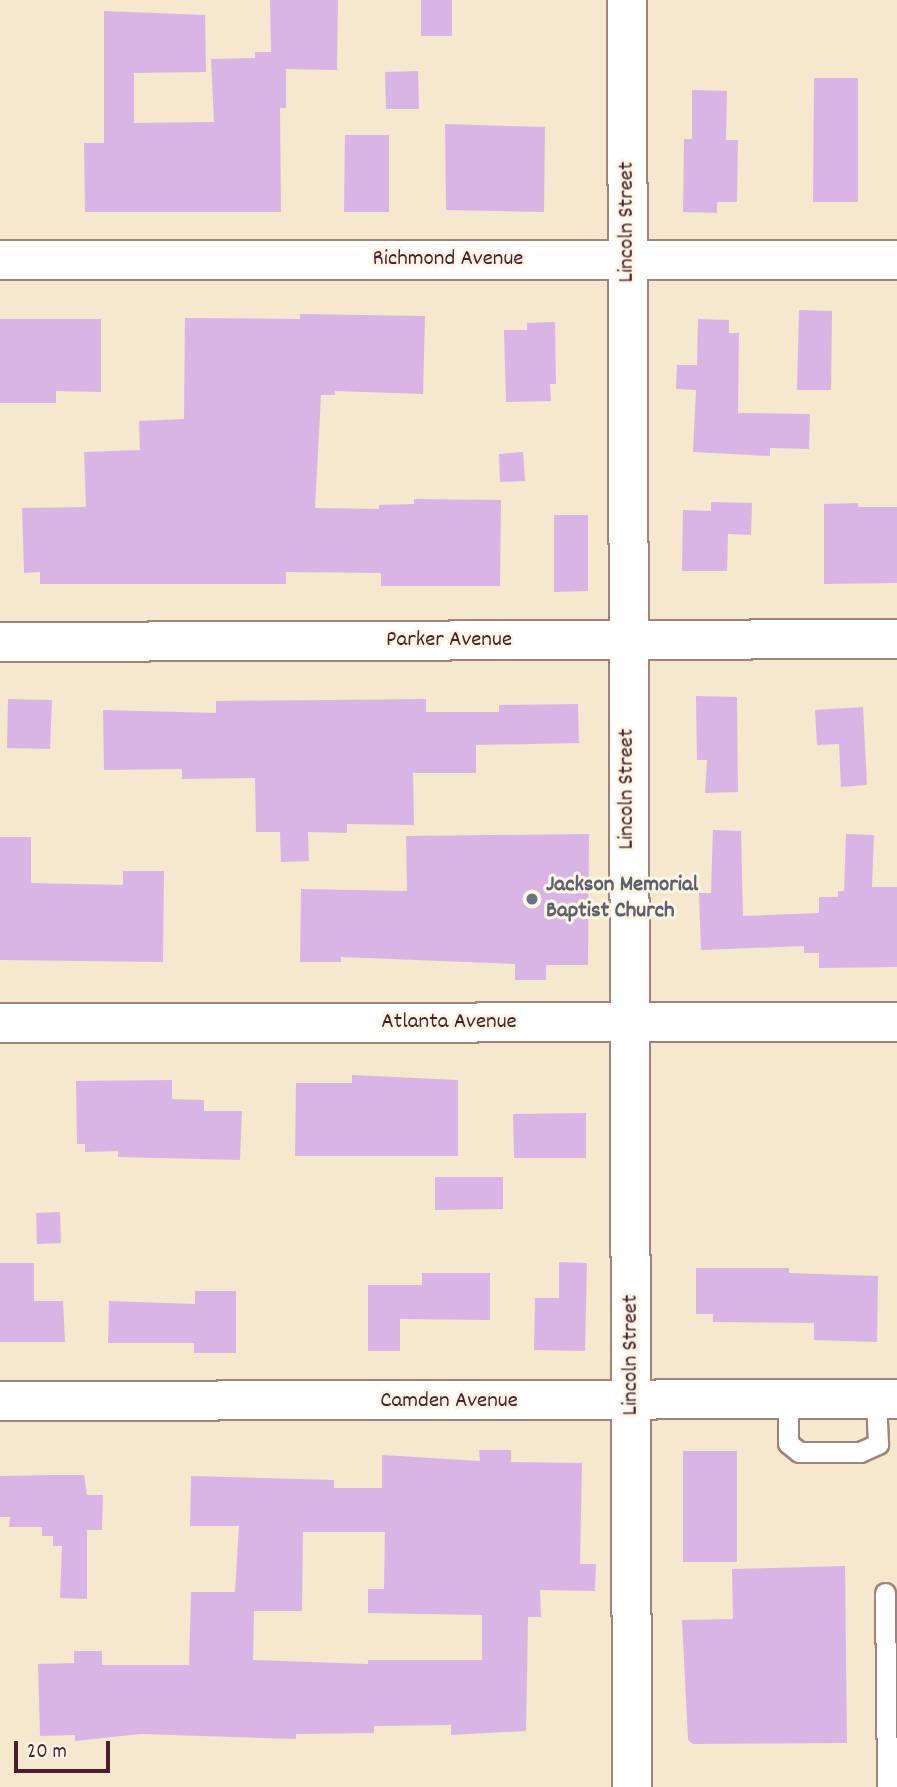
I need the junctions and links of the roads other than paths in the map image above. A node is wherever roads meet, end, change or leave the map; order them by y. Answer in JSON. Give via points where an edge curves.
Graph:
{"nodes":[{"id":1,"x":627,"y":0,"type":"edge"},
{"id":2,"x":0,"y":260,"type":"edge"},
{"id":3,"x":897,"y":260,"type":"edge"},
{"id":4,"x":628,"y":261,"type":"junction"},
{"id":5,"x":897,"y":639,"type":"edge"},
{"id":6,"x":628,"y":640,"type":"junction"},
{"id":7,"x":0,"y":642,"type":"edge"},
{"id":8,"x":630,"y":1021,"type":"junction"},
{"id":9,"x":897,"y":1022,"type":"edge"},
{"id":10,"x":0,"y":1023,"type":"edge"},
{"id":11,"x":887,"y":1399,"type":"edge"},
{"id":12,"x":788,"y":1400,"type":"junction"},
{"id":13,"x":0,"y":1401,"type":"edge"},
{"id":14,"x":633,"y":1402,"type":"junction"},
{"id":15,"x":885,"y":1593,"type":"dead end"},
{"id":16,"x":632,"y":1787,"type":"edge"},
{"id":17,"x":887,"y":1787,"type":"edge"}],
"edges":[{"from":1,"to":4,"type":"street","name":"Lincoln Street"},
{"from":2,"to":4,"type":"street","name":"Richmond Avenue"},
{"from":3,"to":4,"type":"street","name":"Richmond Avenue"},
{"from":4,"to":6,"type":"street","name":"Lincoln Street"},
{"from":5,"to":6,"type":"street","name":"Parker Avenue"},
{"from":6,"to":7,"type":"street","name":"Parker Avenue"},
{"from":6,"to":8,"type":"street","name":"Lincoln Street"},
{"from":8,"to":9,"type":"street","name":"Atlanta Avenue"},
{"from":8,"to":10,"type":"street","name":"Atlanta Avenue"},
{"from":8,"to":14,"type":"street","name":"Lincoln Street"},
{"from":11,"to":12,"type":"street","name":"Camden Avenue"},
{"from":11,"to":12,"type":"lane","via":[[878,1444],[848,1452],[799,1452],[788,1443]]},
{"from":12,"to":14,"type":"street","name":"Camden Avenue"},
{"from":13,"to":14,"type":"street","name":"Camden Avenue"},
{"from":14,"to":16,"type":"street","name":"Lincoln Street"},
{"from":15,"to":17,"type":"lane"}]}
